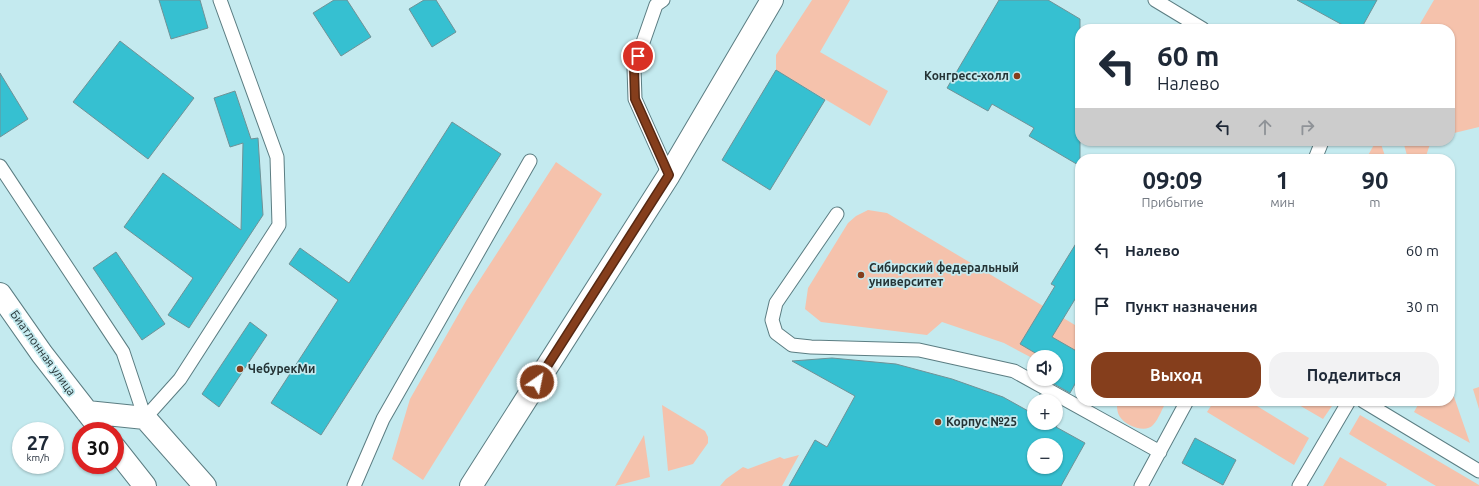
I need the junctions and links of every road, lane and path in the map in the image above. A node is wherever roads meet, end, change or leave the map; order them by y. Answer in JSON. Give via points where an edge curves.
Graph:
{"nodes":[{"id":1,"x":220,"y":0,"type":"edge"},
{"id":2,"x":663,"y":0,"type":"edge"},
{"id":3,"x":772,"y":0,"type":"edge"},
{"id":4,"x":1156,"y":0,"type":"edge"},
{"id":5,"x":1195,"y":24,"type":"edge"},
{"id":6,"x":530,"y":161,"type":"dead end"},
{"id":7,"x":0,"y":166,"type":"edge"},
{"id":8,"x":669,"y":175,"type":"junction"},
{"id":9,"x":837,"y":214,"type":"dead end"},
{"id":10,"x":0,"y":294,"type":"edge"},
{"id":11,"x":1075,"y":405,"type":"edge"},
{"id":12,"x":1077,"y":406,"type":"edge"},
{"id":13,"x":1184,"y":406,"type":"edge"},
{"id":14,"x":1346,"y":406,"type":"edge"},
{"id":15,"x":1371,"y":406,"type":"edge"},
{"id":16,"x":87,"y":412,"type":"junction"},
{"id":17,"x":145,"y":418,"type":"junction"},
{"id":18,"x":95,"y":422,"type":"edge"},
{"id":19,"x":1160,"y":452,"type":"junction"},
{"id":20,"x":124,"y":459,"type":"edge"},
{"id":21,"x":1479,"y":471,"type":"edge"},
{"id":22,"x":145,"y":486,"type":"edge"},
{"id":23,"x":205,"y":486,"type":"edge"},
{"id":24,"x":354,"y":486,"type":"edge"},
{"id":25,"x":470,"y":486,"type":"edge"},
{"id":26,"x":1141,"y":486,"type":"edge"},
{"id":27,"x":1299,"y":486,"type":"edge"}],
"edges":[{"from":1,"to":17,"type":"lane","via":[[277,156],[279,225],[180,379]]},
{"from":2,"to":8,"type":"lane","via":[[656,5],[634,68],[635,99]]},
{"from":3,"to":8,"type":"street"},
{"from":4,"to":5,"type":"lane"},
{"from":6,"to":24,"type":"lane","via":[[383,419]]},
{"from":7,"to":17,"type":"lane","via":[[123,352]]},
{"from":8,"to":25,"type":"street"},
{"from":9,"to":11,"type":"lane","via":[[776,303],[772,320],[776,333],[792,345],[919,350],[1014,371]]},
{"from":10,"to":16,"type":"street","name":"Биатлонная улица"},
{"from":12,"to":19,"type":"lane"},
{"from":13,"to":19,"type":"lane"},
{"from":14,"to":27,"type":"lane"},
{"from":15,"to":21,"type":"lane"},
{"from":16,"to":17,"type":"street"},
{"from":16,"to":18,"type":"street","name":"Биатлонная улица"},
{"from":17,"to":23,"type":"street"},
{"from":19,"to":26,"type":"lane"},
{"from":20,"to":22,"type":"street"}]}
